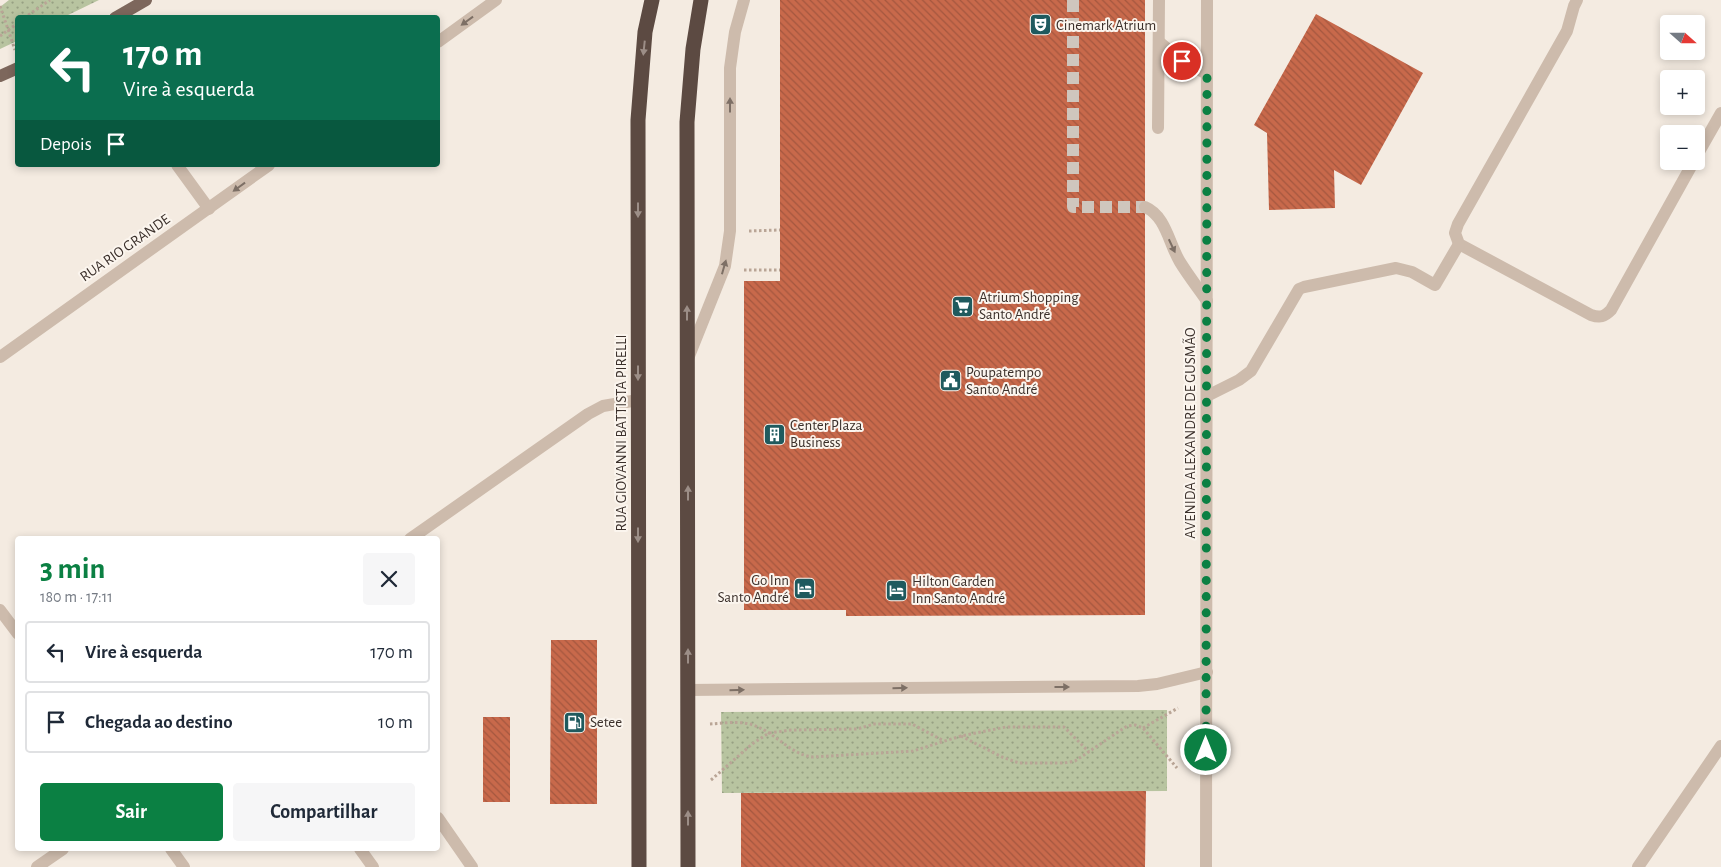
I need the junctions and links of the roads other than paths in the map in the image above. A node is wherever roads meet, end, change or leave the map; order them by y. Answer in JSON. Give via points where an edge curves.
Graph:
{"nodes":[{"id":1,"x":146,"y":0,"type":"edge"},
{"id":2,"x":496,"y":0,"type":"edge"},
{"id":3,"x":652,"y":0,"type":"edge"},
{"id":4,"x":701,"y":0,"type":"edge"},
{"id":5,"x":744,"y":0,"type":"edge"},
{"id":6,"x":1159,"y":0,"type":"edge"},
{"id":7,"x":1208,"y":0,"type":"edge"},
{"id":8,"x":1577,"y":0,"type":"edge"},
{"id":9,"x":120,"y":15,"type":"edge"},
{"id":10,"x":440,"y":41,"type":"edge"},
{"id":11,"x":1159,"y":42,"type":"junction"},
{"id":12,"x":15,"y":69,"type":"edge"},
{"id":13,"x":1207,"y":74,"type":"junction"},
{"id":14,"x":0,"y":76,"type":"edge"},
{"id":15,"x":1721,"y":113,"type":"edge"},
{"id":16,"x":1158,"y":128,"type":"dead end"},
{"id":17,"x":1705,"y":141,"type":"edge"},
{"id":18,"x":178,"y":167,"type":"edge"},
{"id":19,"x":265,"y":167,"type":"edge"},
{"id":20,"x":1689,"y":170,"type":"edge"},
{"id":21,"x":1145,"y":207,"type":"tunnel mouth"},
{"id":22,"x":209,"y":209,"type":"junction"},
{"id":23,"x":1459,"y":244,"type":"junction"},
{"id":24,"x":1207,"y":301,"type":"junction"},
{"id":25,"x":0,"y":357,"type":"edge"},
{"id":26,"x":687,"y":361,"type":"junction"},
{"id":27,"x":1206,"y":396,"type":"junction"},
{"id":28,"x":638,"y":400,"type":"junction"},
{"id":29,"x":414,"y":536,"type":"edge"},
{"id":30,"x":0,"y":610,"type":"edge"},
{"id":31,"x":15,"y":630,"type":"edge"},
{"id":32,"x":1207,"y":672,"type":"junction"},
{"id":33,"x":688,"y":690,"type":"junction"},
{"id":34,"x":1721,"y":746,"type":"edge"},
{"id":35,"x":440,"y":821,"type":"edge"},
{"id":36,"x":60,"y":851,"type":"edge"},
{"id":37,"x":172,"y":851,"type":"edge"},
{"id":38,"x":361,"y":851,"type":"edge"},
{"id":39,"x":37,"y":867,"type":"edge"},
{"id":40,"x":184,"y":867,"type":"edge"},
{"id":41,"x":372,"y":867,"type":"edge"},
{"id":42,"x":472,"y":867,"type":"edge"},
{"id":43,"x":639,"y":867,"type":"edge"},
{"id":44,"x":688,"y":867,"type":"edge"},
{"id":45,"x":1206,"y":867,"type":"edge"},
{"id":46,"x":1638,"y":867,"type":"edge"}],
"edges":[{"from":1,"to":9,"type":"main road"},
{"from":2,"to":10,"type":"street","one_way":true},
{"from":3,"to":28,"type":"highway","name":"RUA GIOVANNI BATTISTA PIRELLI","one_way":true,"via":[[645,32],[638,120]]},
{"from":26,"to":4,"type":"highway","one_way":true,"via":[[687,122]]},
{"from":26,"to":5,"type":"street","one_way":true,"via":[[725,266],[730,231],[730,68]]},
{"from":6,"to":11,"type":"street"},
{"from":7,"to":13,"type":"street","name":"AVENIDA ALEXANDRE DE GUSMÃO"},
{"from":8,"to":23,"type":"street","via":[[1567,30],[1458,224],[1455,234]]},
{"from":11,"to":13,"type":"street","via":[[1182,61]]},
{"from":11,"to":16,"type":"street"},
{"from":12,"to":14,"type":"main road"},
{"from":13,"to":24,"type":"street","name":"AVENIDA ALEXANDRE DE GUSMÃO"},
{"from":15,"to":17,"type":"street"},
{"from":18,"to":22,"type":"street"},
{"from":19,"to":22,"type":"street","name":"RUA RIO GRANDE","one_way":true},
{"from":20,"to":23,"type":"street","via":[[1605,316],[1591,315]]},
{"from":21,"to":24,"type":"street","one_way":true,"via":[[1160,219],[1179,261]]},
{"from":22,"to":25,"type":"street","name":"RUA RIO GRANDE"},
{"from":23,"to":27,"type":"street","via":[[1435,285],[1412,272],[1396,268],[1299,290],[1251,371]]},
{"from":24,"to":27,"type":"street","name":"AVENIDA ALEXANDRE DE GUSMÃO"},
{"from":33,"to":26,"type":"highway","one_way":true},
{"from":27,"to":32,"type":"street","name":"AVENIDA ALEXANDRE DE GUSMÃO"},
{"from":28,"to":29,"type":"street","via":[[602,406],[588,414]]},
{"from":28,"to":43,"type":"highway","name":"RUA GIOVANNI BATTISTA PIRELLI","one_way":true},
{"from":30,"to":31,"type":"street"},
{"from":33,"to":32,"type":"street","one_way":true,"via":[[1138,686]]},
{"from":32,"to":45,"type":"street","name":"AVENIDA ALEXANDRE DE GUSMÃO"},
{"from":44,"to":33,"type":"highway","one_way":true},
{"from":34,"to":46,"type":"street"},
{"from":35,"to":42,"type":"street"},
{"from":36,"to":39,"type":"street"},
{"from":37,"to":40,"type":"street"},
{"from":38,"to":41,"type":"street"}]}
